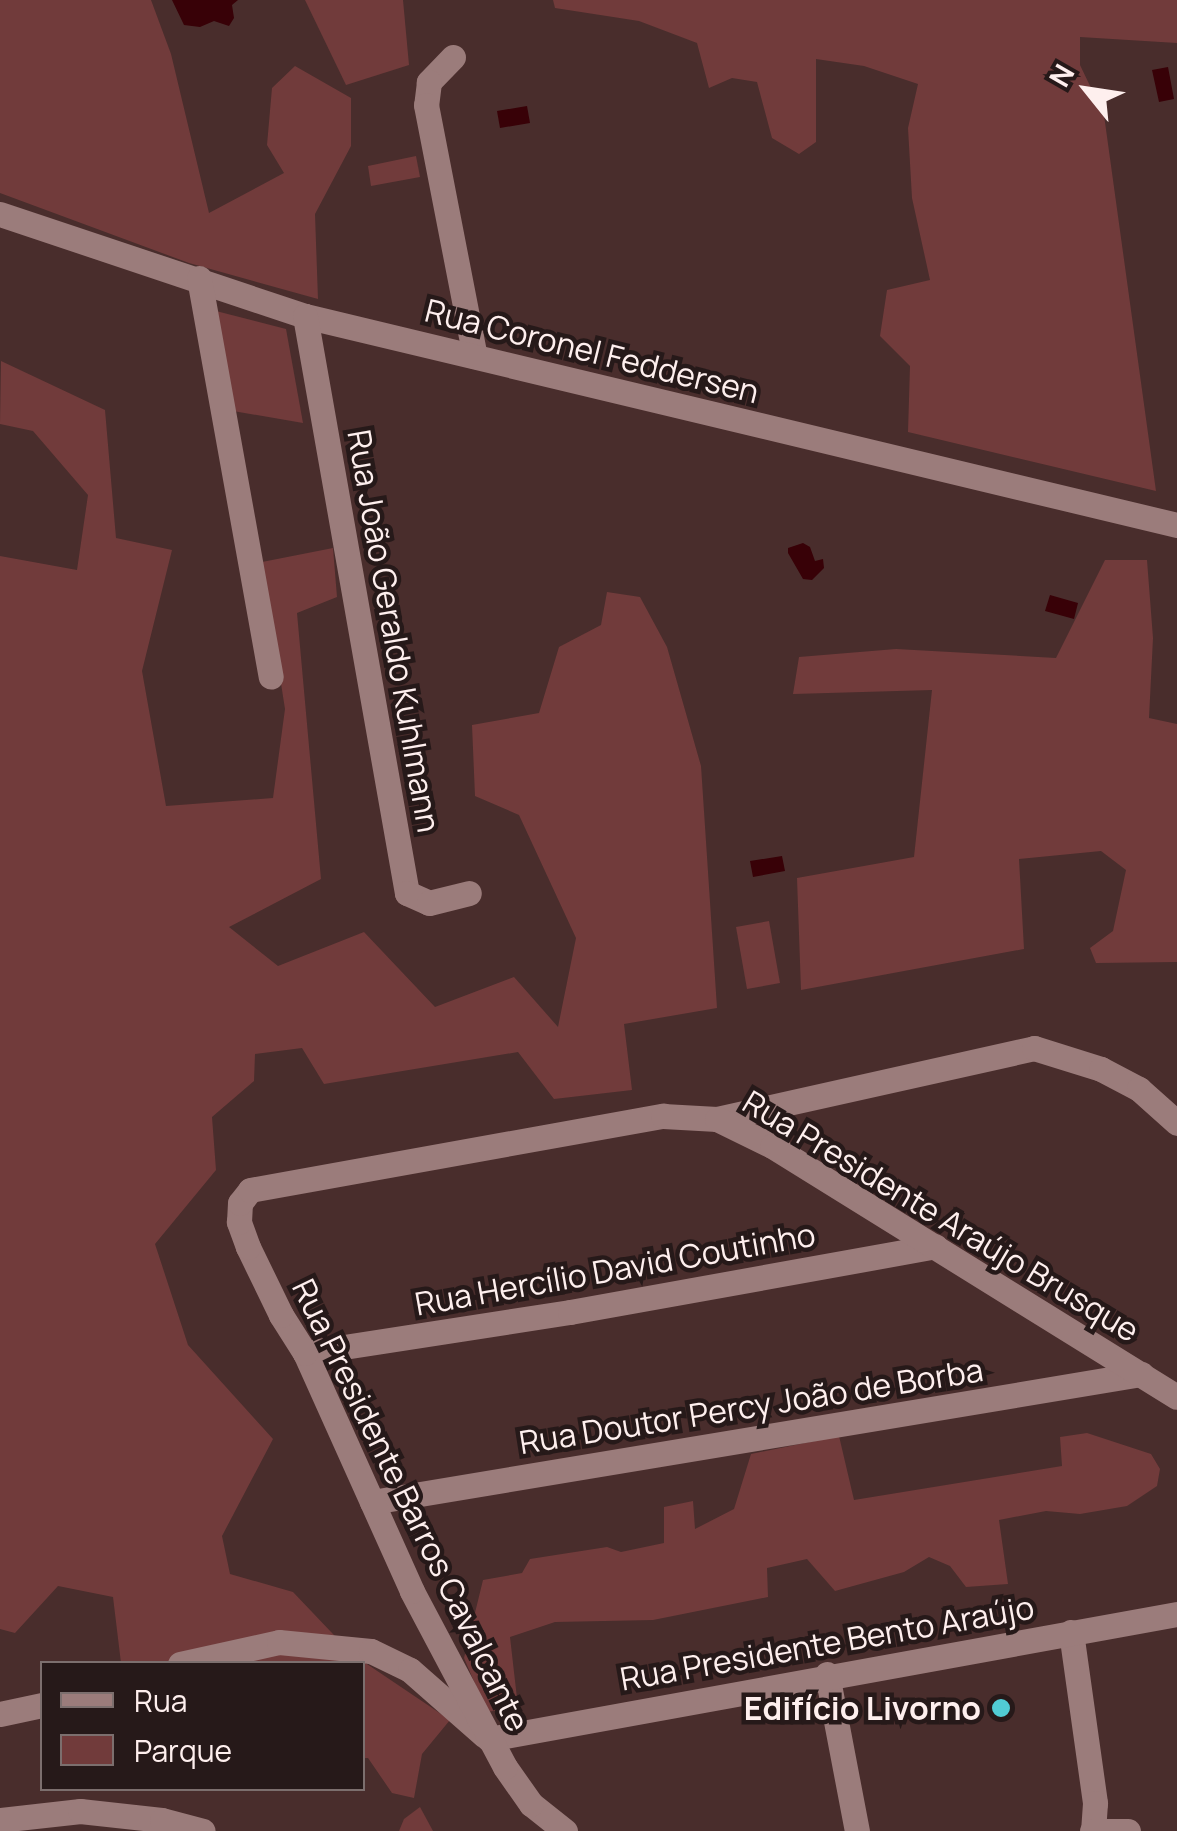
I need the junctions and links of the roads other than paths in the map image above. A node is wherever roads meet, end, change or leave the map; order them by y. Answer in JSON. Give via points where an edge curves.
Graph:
{"nodes":[{"id":1,"x":453,"y":57,"type":"dead end"},
{"id":2,"x":0,"y":214,"type":"edge"},
{"id":3,"x":198,"y":278,"type":"junction"},
{"id":4,"x":305,"y":316,"type":"junction"},
{"id":5,"x":474,"y":356,"type":"junction"},
{"id":6,"x":1177,"y":526,"type":"edge"},
{"id":7,"x":270,"y":677,"type":"dead end"},
{"id":8,"x":469,"y":893,"type":"dead end"},
{"id":9,"x":717,"y":1119,"type":"junction"},
{"id":10,"x":1177,"y":1124,"type":"edge"},
{"id":11,"x":250,"y":1190,"type":"joint"},
{"id":12,"x":935,"y":1246,"type":"junction"},
{"id":13,"x":305,"y":1353,"type":"junction"},
{"id":14,"x":1140,"y":1374,"type":"junction"},
{"id":15,"x":1177,"y":1397,"type":"edge"},
{"id":16,"x":372,"y":1502,"type":"junction"},
{"id":17,"x":1177,"y":1614,"type":"edge"},
{"id":18,"x":1072,"y":1632,"type":"junction"},
{"id":19,"x":190,"y":1661,"type":"edge"},
{"id":20,"x":827,"y":1674,"type":"junction"},
{"id":21,"x":40,"y":1705,"type":"edge"},
{"id":22,"x":0,"y":1714,"type":"edge"},
{"id":23,"x":489,"y":1739,"type":"junction"},
{"id":24,"x":0,"y":1820,"type":"edge"},
{"id":25,"x":203,"y":1831,"type":"edge"},
{"id":26,"x":565,"y":1831,"type":"edge"},
{"id":27,"x":857,"y":1831,"type":"edge"},
{"id":28,"x":1093,"y":1831,"type":"edge"},
{"id":29,"x":1128,"y":1831,"type":"edge"}],
"edges":[{"from":1,"to":5,"type":"street","via":[[429,82],[426,105]]},
{"from":2,"to":3,"type":"street","name":"Rua Coronel Feddersen"},
{"from":3,"to":4,"type":"street","name":"Rua Coronel Feddersen"},
{"from":3,"to":7,"type":"street"},
{"from":4,"to":5,"type":"street","name":"Rua Coronel Feddersen"},
{"from":4,"to":8,"type":"street","name":"Rua João Geraldo Kuhlmann","via":[[407,893],[428,902]]},
{"from":5,"to":6,"type":"street","name":"Rua Coronel Feddersen"},
{"from":9,"to":10,"type":"street","via":[[1034,1048],[1139,1089]]},
{"from":9,"to":11,"type":"street","name":"Rua Presidente Araújo Brusque","via":[[663,1116]]},
{"from":9,"to":12,"type":"street","name":"Rua Presidente Araújo Brusque"},
{"from":11,"to":13,"type":"street","name":"Rua Presidente Barros Cavalcante","via":[[240,1203],[239,1222],[280,1316]]},
{"from":12,"to":13,"type":"street","name":"Rua Hercílio David Coutinho"},
{"from":12,"to":14,"type":"street","name":"Rua Presidente Araújo Brusque"},
{"from":13,"to":16,"type":"street","name":"Rua Presidente Barros Cavalcante"},
{"from":14,"to":15,"type":"street","name":"Rua Presidente Araújo Brusque"},
{"from":14,"to":16,"type":"street","name":"Rua Doutor Percy João de Borba"},
{"from":16,"to":23,"type":"street","name":"Rua Presidente Barros Cavalcante"},
{"from":17,"to":18,"type":"street","name":"Rua Presidente Bento Araújo"},
{"from":18,"to":20,"type":"street","name":"Rua Presidente Bento Araújo"},
{"from":18,"to":28,"type":"street"},
{"from":19,"to":23,"type":"street","via":[[279,1642],[371,1651],[410,1670]]},
{"from":20,"to":23,"type":"street","name":"Rua Presidente Bento Araújo"},
{"from":20,"to":27,"type":"street"},
{"from":21,"to":22,"type":"street"},
{"from":23,"to":26,"type":"street","name":"Rua Presidente Barros Cavalcante","via":[[531,1804]]},
{"from":24,"to":25,"type":"street","via":[[80,1811]]},
{"from":28,"to":29,"type":"street"}]}
